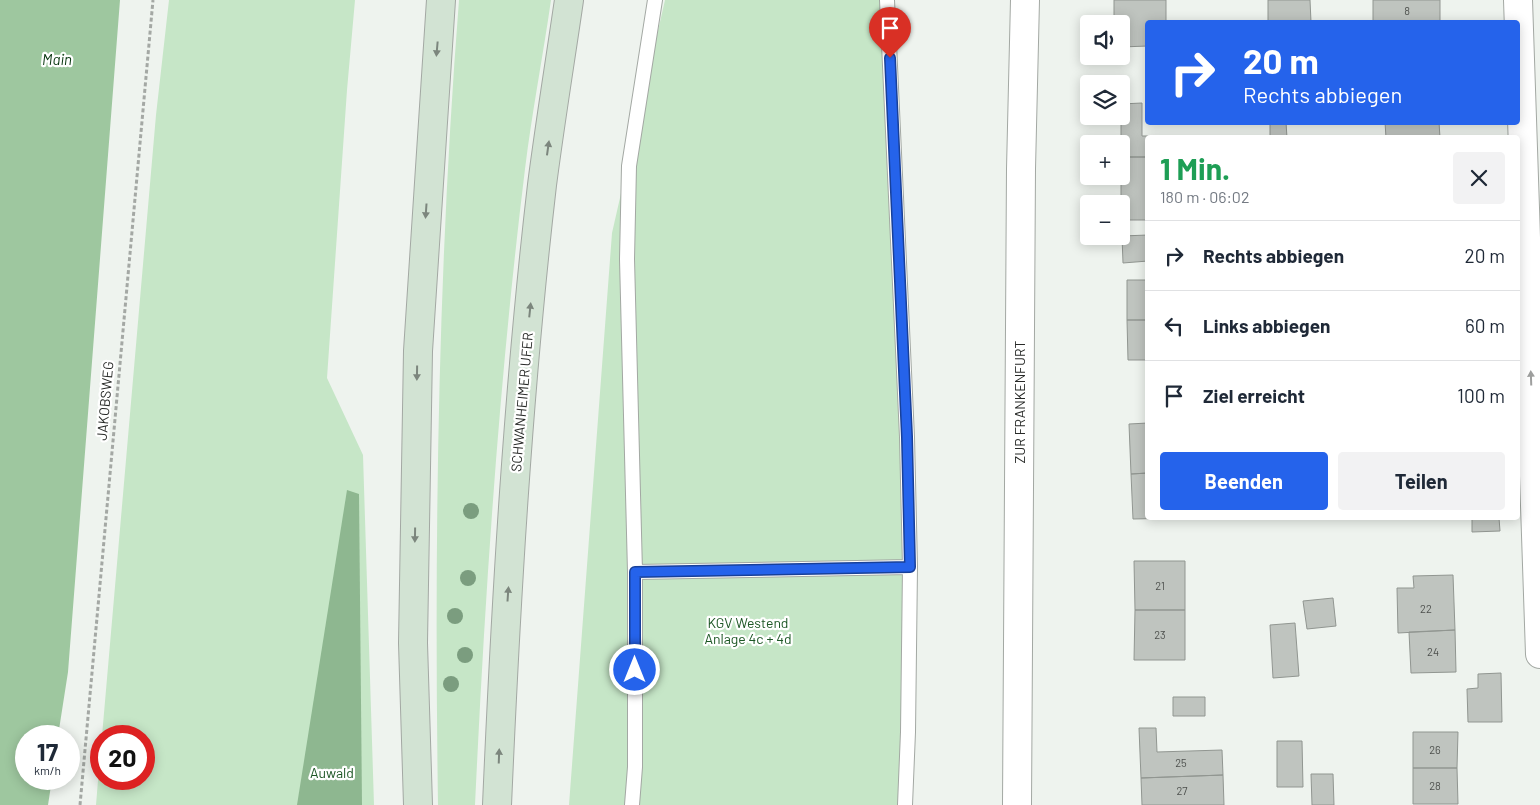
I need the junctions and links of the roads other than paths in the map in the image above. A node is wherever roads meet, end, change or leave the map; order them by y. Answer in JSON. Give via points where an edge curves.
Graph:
{"nodes":[{"id":1,"x":441,"y":0,"type":"edge"},
{"id":2,"x":569,"y":0,"type":"edge"},
{"id":3,"x":655,"y":0,"type":"edge"},
{"id":4,"x":887,"y":0,"type":"edge"},
{"id":5,"x":1025,"y":0,"type":"edge"},
{"id":6,"x":1518,"y":0,"type":"edge"},
{"id":7,"x":1519,"y":20,"type":"edge"},
{"id":8,"x":1520,"y":59,"type":"edge"},
{"id":9,"x":910,"y":567,"type":"junction"},
{"id":10,"x":635,"y":572,"type":"junction"},
{"id":11,"x":1540,"y":654,"type":"edge"},
{"id":12,"x":418,"y":805,"type":"edge"},
{"id":13,"x":497,"y":805,"type":"edge"},
{"id":14,"x":632,"y":805,"type":"edge"},
{"id":15,"x":905,"y":805,"type":"edge"},
{"id":16,"x":1017,"y":805,"type":"edge"}],
"edges":[{"from":1,"to":12,"type":"main road","one_way":true,"via":[[418,351],[413,643]]},
{"from":13,"to":2,"type":"main road","name":"SCHWANHEIMER UFER","one_way":true,"via":[[522,400],[542,185]]},
{"from":3,"to":10,"type":"lane","via":[[629,166],[627,259]]},
{"from":4,"to":9,"type":"lane"},
{"from":5,"to":16,"type":"street","name":"ZUR FRANKENFURT"},
{"from":7,"to":6,"type":"street","one_way":true},
{"from":11,"to":8,"type":"street","one_way":true},
{"from":9,"to":10,"type":"lane"},
{"from":9,"to":15,"type":"lane"},
{"from":10,"to":14,"type":"lane","via":[[635,767]]}]}
